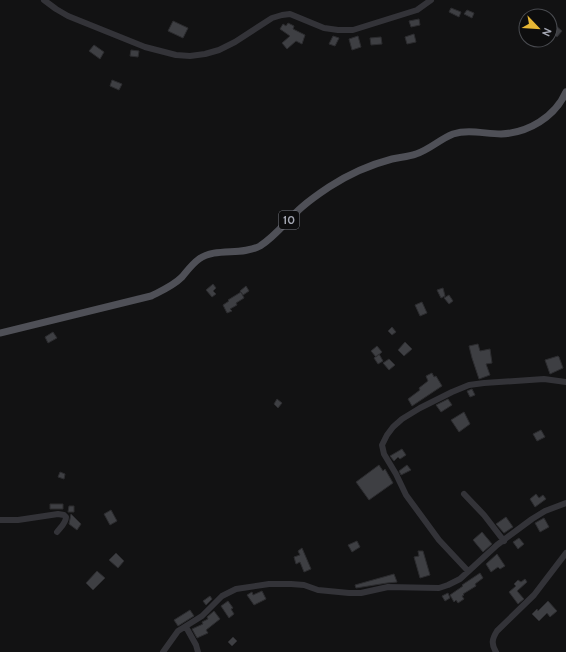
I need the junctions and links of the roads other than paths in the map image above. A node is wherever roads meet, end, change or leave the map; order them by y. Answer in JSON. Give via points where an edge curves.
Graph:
{"nodes":[{"id":1,"x":44,"y":0,"type":"edge"},
{"id":2,"x":431,"y":0,"type":"edge"},
{"id":3,"x":566,"y":92,"type":"edge"},
{"id":4,"x":0,"y":333,"type":"edge"},
{"id":5,"x":566,"y":382,"type":"edge"},
{"id":6,"x":464,"y":494,"type":"dead end"},
{"id":7,"x":566,"y":503,"type":"edge"},
{"id":8,"x":0,"y":520,"type":"edge"},
{"id":9,"x":57,"y":532,"type":"dead end"},
{"id":10,"x":504,"y":541,"type":"junction"},
{"id":11,"x":566,"y":553,"type":"edge"},
{"id":12,"x":468,"y":571,"type":"junction"},
{"id":13,"x":186,"y":627,"type":"junction"},
{"id":14,"x":163,"y":652,"type":"edge"},
{"id":15,"x":198,"y":652,"type":"edge"},
{"id":16,"x":496,"y":652,"type":"edge"}],
"edges":[{"from":1,"to":2,"type":"street","via":[[68,16],[145,47],[190,56],[219,50],[272,18],[282,15],[290,14],[324,28],[353,30],[417,10]]},
{"from":3,"to":4,"type":"main road","number":"10","via":[[558,106],[541,121],[519,132],[453,134],[417,154],[358,170],[303,206],[271,238],[259,246],[246,251],[208,255],[199,259],[170,287],[151,296]]},
{"from":5,"to":12,"type":"street","via":[[544,378],[469,386],[420,408],[402,419],[387,434],[382,445],[384,454],[406,495],[439,540]]},
{"from":6,"to":10,"type":"street"},
{"from":7,"to":10,"type":"street","via":[[545,511]]},
{"from":8,"to":9,"type":"street","via":[[64,515],[64,524]]},
{"from":10,"to":12,"type":"street"},
{"from":11,"to":16,"type":"street","via":[[534,595],[497,631],[493,638]]},
{"from":12,"to":13,"type":"street","via":[[454,582],[439,588],[388,587],[349,593],[318,590],[304,585],[269,584],[236,589],[222,596],[202,616]]},
{"from":13,"to":14,"type":"street","via":[[178,631]]},
{"from":13,"to":15,"type":"street"}]}
